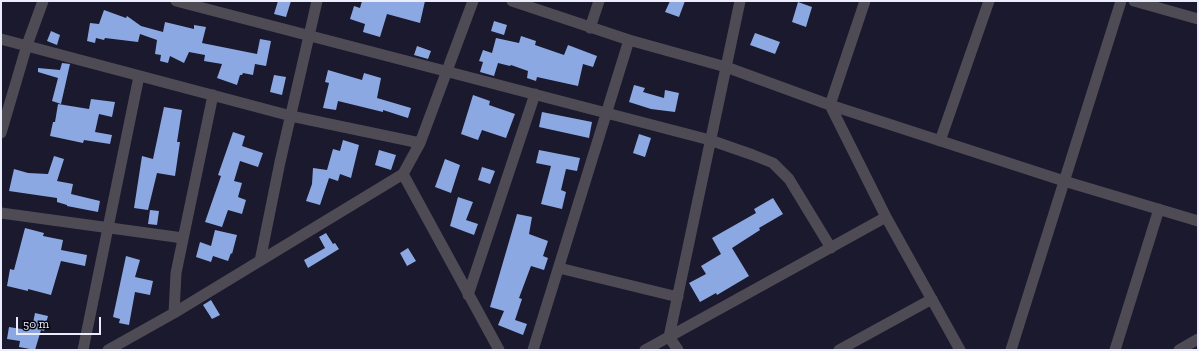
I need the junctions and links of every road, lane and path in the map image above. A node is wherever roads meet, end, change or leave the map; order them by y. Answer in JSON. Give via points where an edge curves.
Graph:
{"nodes":[{"id":1,"x":43,"y":1,"type":"edge"},
{"id":2,"x":176,"y":1,"type":"edge"},
{"id":3,"x":317,"y":1,"type":"edge"},
{"id":4,"x":473,"y":1,"type":"edge"},
{"id":5,"x":512,"y":1,"type":"edge"},
{"id":6,"x":599,"y":1,"type":"edge"},
{"id":7,"x":740,"y":1,"type":"edge"},
{"id":8,"x":865,"y":1,"type":"edge"},
{"id":9,"x":989,"y":1,"type":"edge"},
{"id":10,"x":1121,"y":1,"type":"edge"},
{"id":11,"x":1134,"y":1,"type":"edge"},
{"id":12,"x":1198,"y":19,"type":"edge"},
{"id":13,"x":590,"y":28,"type":"junction"},
{"id":14,"x":309,"y":36,"type":"junction"},
{"id":15,"x":1,"y":38,"type":"edge"},
{"id":16,"x":630,"y":40,"type":"junction"},
{"id":17,"x":27,"y":45,"type":"junction"},
{"id":18,"x":726,"y":67,"type":"junction"},
{"id":19,"x":447,"y":71,"type":"junction"},
{"id":20,"x":139,"y":76,"type":"junction"},
{"id":21,"x":535,"y":94,"type":"junction"},
{"id":22,"x":213,"y":95,"type":"junction"},
{"id":23,"x":830,"y":105,"type":"junction"},
{"id":24,"x":607,"y":113,"type":"junction"},
{"id":25,"x":291,"y":116,"type":"junction"},
{"id":26,"x":1,"y":132,"type":"edge"},
{"id":27,"x":710,"y":140,"type":"junction"},
{"id":28,"x":940,"y":140,"type":"junction"},
{"id":29,"x":420,"y":143,"type":"junction"},
{"id":30,"x":404,"y":174,"type":"junction"},
{"id":31,"x":1064,"y":181,"type":"junction"},
{"id":32,"x":1159,"y":209,"type":"junction"},
{"id":33,"x":1,"y":213,"type":"edge"},
{"id":34,"x":886,"y":217,"type":"junction"},
{"id":35,"x":1198,"y":221,"type":"edge"},
{"id":36,"x":109,"y":227,"type":"junction"},
{"id":37,"x":183,"y":238,"type":"junction"},
{"id":38,"x":831,"y":248,"type":"junction"},
{"id":39,"x":260,"y":261,"type":"junction"},
{"id":40,"x":558,"y":268,"type":"junction"},
{"id":41,"x":468,"y":295,"type":"junction"},
{"id":42,"x":678,"y":297,"type":"junction"},
{"id":43,"x":932,"y":299,"type":"junction"},
{"id":44,"x":174,"y":313,"type":"junction"},
{"id":45,"x":669,"y":337,"type":"junction"},
{"id":46,"x":1198,"y":340,"type":"edge"},
{"id":47,"x":83,"y":350,"type":"edge"},
{"id":48,"x":108,"y":350,"type":"edge"},
{"id":49,"x":499,"y":350,"type":"edge"},
{"id":50,"x":533,"y":350,"type":"edge"},
{"id":51,"x":645,"y":350,"type":"edge"},
{"id":52,"x":678,"y":350,"type":"edge"},
{"id":53,"x":839,"y":350,"type":"edge"},
{"id":54,"x":960,"y":350,"type":"edge"},
{"id":55,"x":1011,"y":350,"type":"edge"},
{"id":56,"x":1115,"y":350,"type":"edge"},
{"id":57,"x":1179,"y":350,"type":"edge"}],
"edges":[{"from":1,"to":17,"type":"street"},
{"from":2,"to":14,"type":"street"},
{"from":3,"to":14,"type":"street"},
{"from":4,"to":19,"type":"street"},
{"from":5,"to":13,"type":"street"},
{"from":6,"to":13,"type":"street"},
{"from":7,"to":18,"type":"street"},
{"from":8,"to":23,"type":"street"},
{"from":9,"to":28,"type":"street"},
{"from":10,"to":31,"type":"street"},
{"from":11,"to":12,"type":"street"},
{"from":13,"to":16,"type":"street"},
{"from":14,"to":19,"type":"street"},
{"from":14,"to":25,"type":"street"},
{"from":15,"to":17,"type":"street"},
{"from":16,"to":18,"type":"street"},
{"from":16,"to":24,"type":"street"},
{"from":17,"to":20,"type":"street"},
{"from":17,"to":26,"type":"street"},
{"from":18,"to":23,"type":"street"},
{"from":18,"to":27,"type":"street"},
{"from":19,"to":21,"type":"street"},
{"from":19,"to":29,"type":"street"},
{"from":20,"to":22,"type":"street"},
{"from":20,"to":36,"type":"street"},
{"from":21,"to":24,"type":"street"},
{"from":21,"to":41,"type":"street"},
{"from":22,"to":25,"type":"street"},
{"from":22,"to":37,"type":"street"},
{"from":23,"to":28,"type":"street"},
{"from":23,"to":34,"type":"street"},
{"from":24,"to":27,"type":"street"},
{"from":24,"to":40,"type":"street"},
{"from":25,"to":29,"type":"street"},
{"from":25,"to":39,"type":"street"},
{"from":27,"to":38,"type":"street","via":[[773,163],[789,179]]},
{"from":27,"to":42,"type":"street"},
{"from":28,"to":31,"type":"street"},
{"from":29,"to":30,"type":"street"},
{"from":30,"to":39,"type":"street"},
{"from":30,"to":41,"type":"street"},
{"from":31,"to":32,"type":"street"},
{"from":31,"to":55,"type":"street"},
{"from":32,"to":35,"type":"street"},
{"from":32,"to":56,"type":"street"},
{"from":33,"to":36,"type":"street"},
{"from":34,"to":38,"type":"street"},
{"from":34,"to":43,"type":"street"},
{"from":36,"to":37,"type":"street"},
{"from":36,"to":47,"type":"street"},
{"from":37,"to":44,"type":"street","via":[[176,273]]},
{"from":38,"to":45,"type":"street"},
{"from":39,"to":44,"type":"street"},
{"from":40,"to":42,"type":"street"},
{"from":40,"to":50,"type":"street"},
{"from":41,"to":49,"type":"street"},
{"from":42,"to":45,"type":"street"},
{"from":43,"to":53,"type":"street"},
{"from":43,"to":54,"type":"street"},
{"from":44,"to":48,"type":"street"},
{"from":45,"to":51,"type":"street"},
{"from":45,"to":52,"type":"street"},
{"from":46,"to":57,"type":"street"}]}
